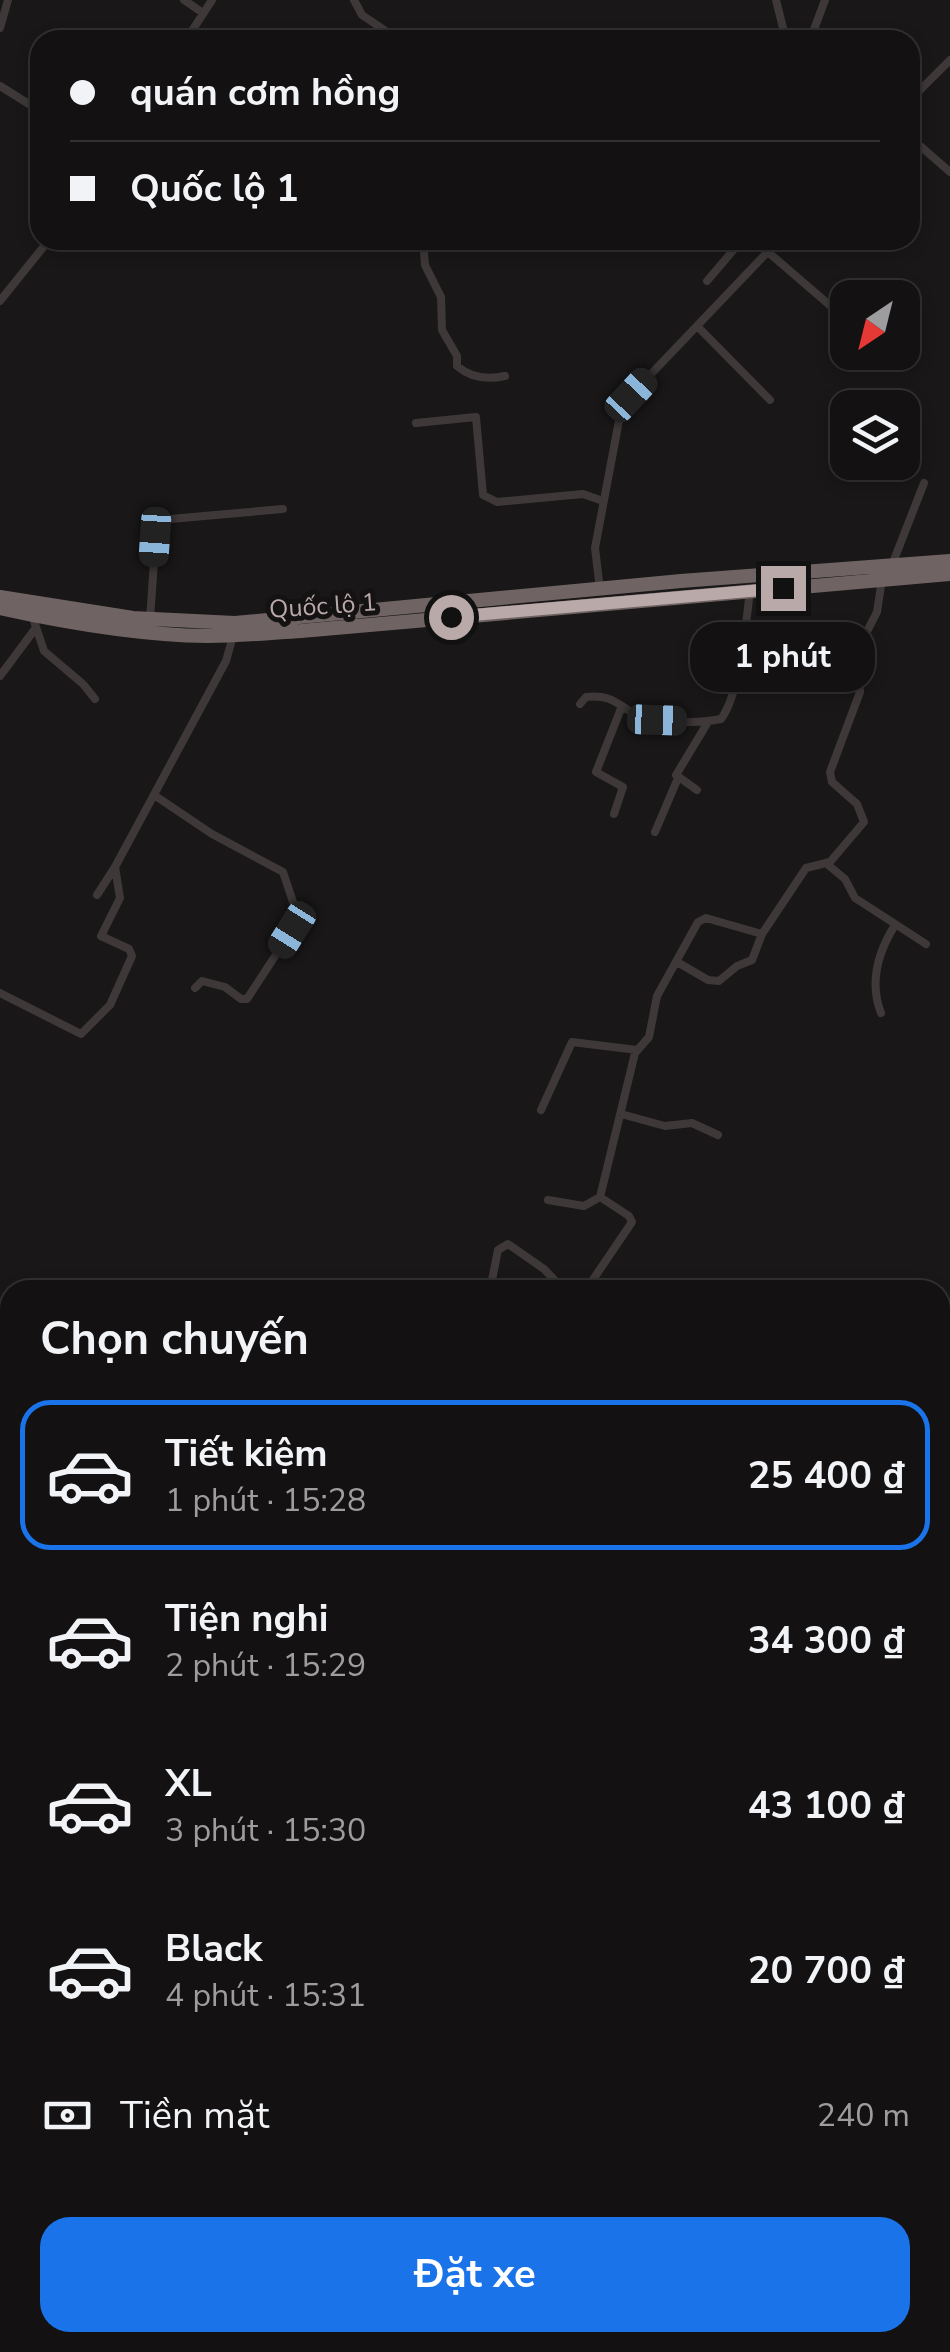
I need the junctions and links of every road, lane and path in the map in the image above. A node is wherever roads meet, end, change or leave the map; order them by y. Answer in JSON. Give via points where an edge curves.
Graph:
{"nodes":[{"id":1,"x":8,"y":0,"type":"edge"},
{"id":2,"x":184,"y":0,"type":"edge"},
{"id":3,"x":212,"y":0,"type":"edge"},
{"id":4,"x":354,"y":0,"type":"edge"},
{"id":5,"x":776,"y":0,"type":"edge"},
{"id":6,"x":825,"y":0,"type":"edge"},
{"id":7,"x":204,"y":14,"type":"junction"},
{"id":8,"x":0,"y":28,"type":"edge"},
{"id":9,"x":193,"y":30,"type":"edge"},
{"id":10,"x":384,"y":30,"type":"edge"},
{"id":11,"x":784,"y":30,"type":"edge"},
{"id":12,"x":814,"y":30,"type":"edge"},
{"id":13,"x":950,"y":60,"type":"edge"},
{"id":14,"x":0,"y":86,"type":"edge"},
{"id":15,"x":920,"y":90,"type":"edge"},
{"id":16,"x":30,"y":105,"type":"edge"},
{"id":17,"x":920,"y":146,"type":"edge"},
{"id":18,"x":950,"y":172,"type":"edge"},
{"id":19,"x":41,"y":250,"type":"edge"},
{"id":20,"x":423,"y":250,"type":"edge"},
{"id":21,"x":733,"y":250,"type":"edge"},
{"id":22,"x":768,"y":252,"type":"joint"},
{"id":23,"x":707,"y":281,"type":"dead end"},
{"id":24,"x":0,"y":302,"type":"edge"},
{"id":25,"x":830,"y":306,"type":"edge"},
{"id":26,"x":697,"y":326,"type":"junction"},
{"id":27,"x":504,"y":376,"type":"dead end"},
{"id":28,"x":770,"y":400,"type":"dead end"},
{"id":29,"x":416,"y":423,"type":"dead end"},
{"id":30,"x":924,"y":483,"type":"dead end"},
{"id":31,"x":602,"y":500,"type":"junction"},
{"id":32,"x":282,"y":509,"type":"dead end"},
{"id":33,"x":950,"y":546,"type":"edge"},
{"id":34,"x":892,"y":565,"type":"junction"},
{"id":35,"x":948,"y":565,"type":"edge"},
{"id":36,"x":882,"y":580,"type":"junction"},
{"id":37,"x":750,"y":590,"type":"junction"},
{"id":38,"x":0,"y":596,"type":"edge"},
{"id":39,"x":600,"y":596,"type":"junction"},
{"id":40,"x":0,"y":608,"type":"edge"},
{"id":41,"x":150,"y":619,"type":"junction"},
{"id":42,"x":33,"y":622,"type":"junction"},
{"id":43,"x":233,"y":634,"type":"junction"},
{"id":44,"x":0,"y":676,"type":"edge"},
{"id":45,"x":95,"y":699,"type":"dead end"},
{"id":46,"x":580,"y":704,"type":"dead end"},
{"id":47,"x":622,"y":706,"type":"junction"},
{"id":48,"x":708,"y":722,"type":"junction"},
{"id":49,"x":678,"y":778,"type":"junction"},
{"id":50,"x":698,"y":790,"type":"dead end"},
{"id":51,"x":154,"y":795,"type":"junction"},
{"id":52,"x":614,"y":814,"type":"dead end"},
{"id":53,"x":655,"y":832,"type":"dead end"},
{"id":54,"x":827,"y":864,"type":"junction"},
{"id":55,"x":115,"y":867,"type":"junction"},
{"id":56,"x":97,"y":895,"type":"dead end"},
{"id":57,"x":895,"y":925,"type":"junction"},
{"id":58,"x":762,"y":934,"type":"junction"},
{"id":59,"x":926,"y":944,"type":"dead end"},
{"id":60,"x":676,"y":962,"type":"junction"},
{"id":61,"x":195,"y":988,"type":"dead end"},
{"id":62,"x":0,"y":993,"type":"edge"},
{"id":63,"x":881,"y":1013,"type":"dead end"},
{"id":64,"x":637,"y":1050,"type":"junction"},
{"id":65,"x":541,"y":1110,"type":"dead end"},
{"id":66,"x":621,"y":1114,"type":"junction"},
{"id":67,"x":718,"y":1135,"type":"dead end"},
{"id":68,"x":600,"y":1197,"type":"junction"},
{"id":69,"x":548,"y":1200,"type":"dead end"},
{"id":70,"x":492,"y":1280,"type":"edge"},
{"id":71,"x":554,"y":1280,"type":"edge"},
{"id":72,"x":593,"y":1280,"type":"edge"}],
"edges":[{"from":1,"to":8,"type":"street"},
{"from":2,"to":7,"type":"street"},
{"from":3,"to":7,"type":"street"},
{"from":4,"to":10,"type":"street","via":[[362,15]]},
{"from":5,"to":11,"type":"street"},
{"from":6,"to":12,"type":"street"},
{"from":7,"to":9,"type":"street"},
{"from":13,"to":15,"type":"street"},
{"from":14,"to":16,"type":"street"},
{"from":17,"to":18,"type":"street"},
{"from":19,"to":24,"type":"street"},
{"from":20,"to":27,"type":"street","via":[[457,366],[489,380]]},
{"from":21,"to":23,"type":"street"},
{"from":22,"to":25,"type":"street"},
{"from":22,"to":26,"type":"street"},
{"from":26,"to":28,"type":"street"},
{"from":26,"to":31,"type":"street","via":[[621,410]]},
{"from":29,"to":31,"type":"street","via":[[476,417],[487,500],[583,494]]},
{"from":30,"to":34,"type":"street"},
{"from":31,"to":39,"type":"street","via":[[595,556]]},
{"from":32,"to":41,"type":"street","via":[[160,520]]},
{"from":33,"to":35,"type":"street"},
{"from":34,"to":35,"type":"highway","name":"Quốc lộ 1"},
{"from":34,"to":39,"type":"highway","name":"Quốc lộ 1"},
{"from":35,"to":36,"type":"highway","name":"Quốc lộ 1"},
{"from":36,"to":37,"type":"highway","name":"Quốc lộ 1"},
{"from":36,"to":54,"type":"street","via":[[877,612],[856,653],[860,692],[830,772],[864,822]]},
{"from":37,"to":39,"type":"highway","name":"Quốc lộ 1"},
{"from":37,"to":48,"type":"street","via":[[726,712]]},
{"from":38,"to":41,"type":"highway","name":"Quốc lộ 1"},
{"from":39,"to":41,"type":"highway","name":"Quốc lộ 1","via":[[276,621]]},
{"from":39,"to":43,"type":"highway","name":"Quốc lộ 1"},
{"from":40,"to":42,"type":"highway","name":"Quốc lộ 1"},
{"from":42,"to":43,"type":"highway","name":"Quốc lộ 1"},
{"from":42,"to":44,"type":"street"},
{"from":42,"to":45,"type":"street","via":[[44,651]]},
{"from":43,"to":51,"type":"street","via":[[226,661]]},
{"from":46,"to":47,"type":"street","via":[[606,696]]},
{"from":47,"to":48,"type":"street","via":[[649,719]]},
{"from":47,"to":52,"type":"street","via":[[596,772],[623,787]]},
{"from":48,"to":49,"type":"street"},
{"from":49,"to":50,"type":"street"},
{"from":49,"to":53,"type":"street"},
{"from":51,"to":55,"type":"street"},
{"from":51,"to":61,"type":"street","via":[[283,872],[297,914],[247,999],[202,981]]},
{"from":54,"to":57,"type":"street","via":[[854,898]]},
{"from":54,"to":58,"type":"street","via":[[804,870]]},
{"from":55,"to":56,"type":"street"},
{"from":55,"to":62,"type":"street","via":[[120,898],[101,936],[132,956],[105,1012],[81,1034]]},
{"from":57,"to":59,"type":"street"},
{"from":57,"to":63,"type":"street","via":[[880,951],[875,996]]},
{"from":58,"to":60,"type":"street","via":[[704,918]]},
{"from":58,"to":60,"type":"street","via":[[752,960],[719,981]]},
{"from":60,"to":64,"type":"street","via":[[657,996],[649,1037]]},
{"from":64,"to":65,"type":"street","via":[[572,1042]]},
{"from":64,"to":66,"type":"street"},
{"from":66,"to":67,"type":"street","via":[[665,1126],[692,1123]]},
{"from":66,"to":68,"type":"street"},
{"from":68,"to":69,"type":"street","via":[[584,1206]]},
{"from":68,"to":72,"type":"street","via":[[632,1222]]},
{"from":70,"to":71,"type":"street","via":[[498,1250],[508,1244]]}]}
